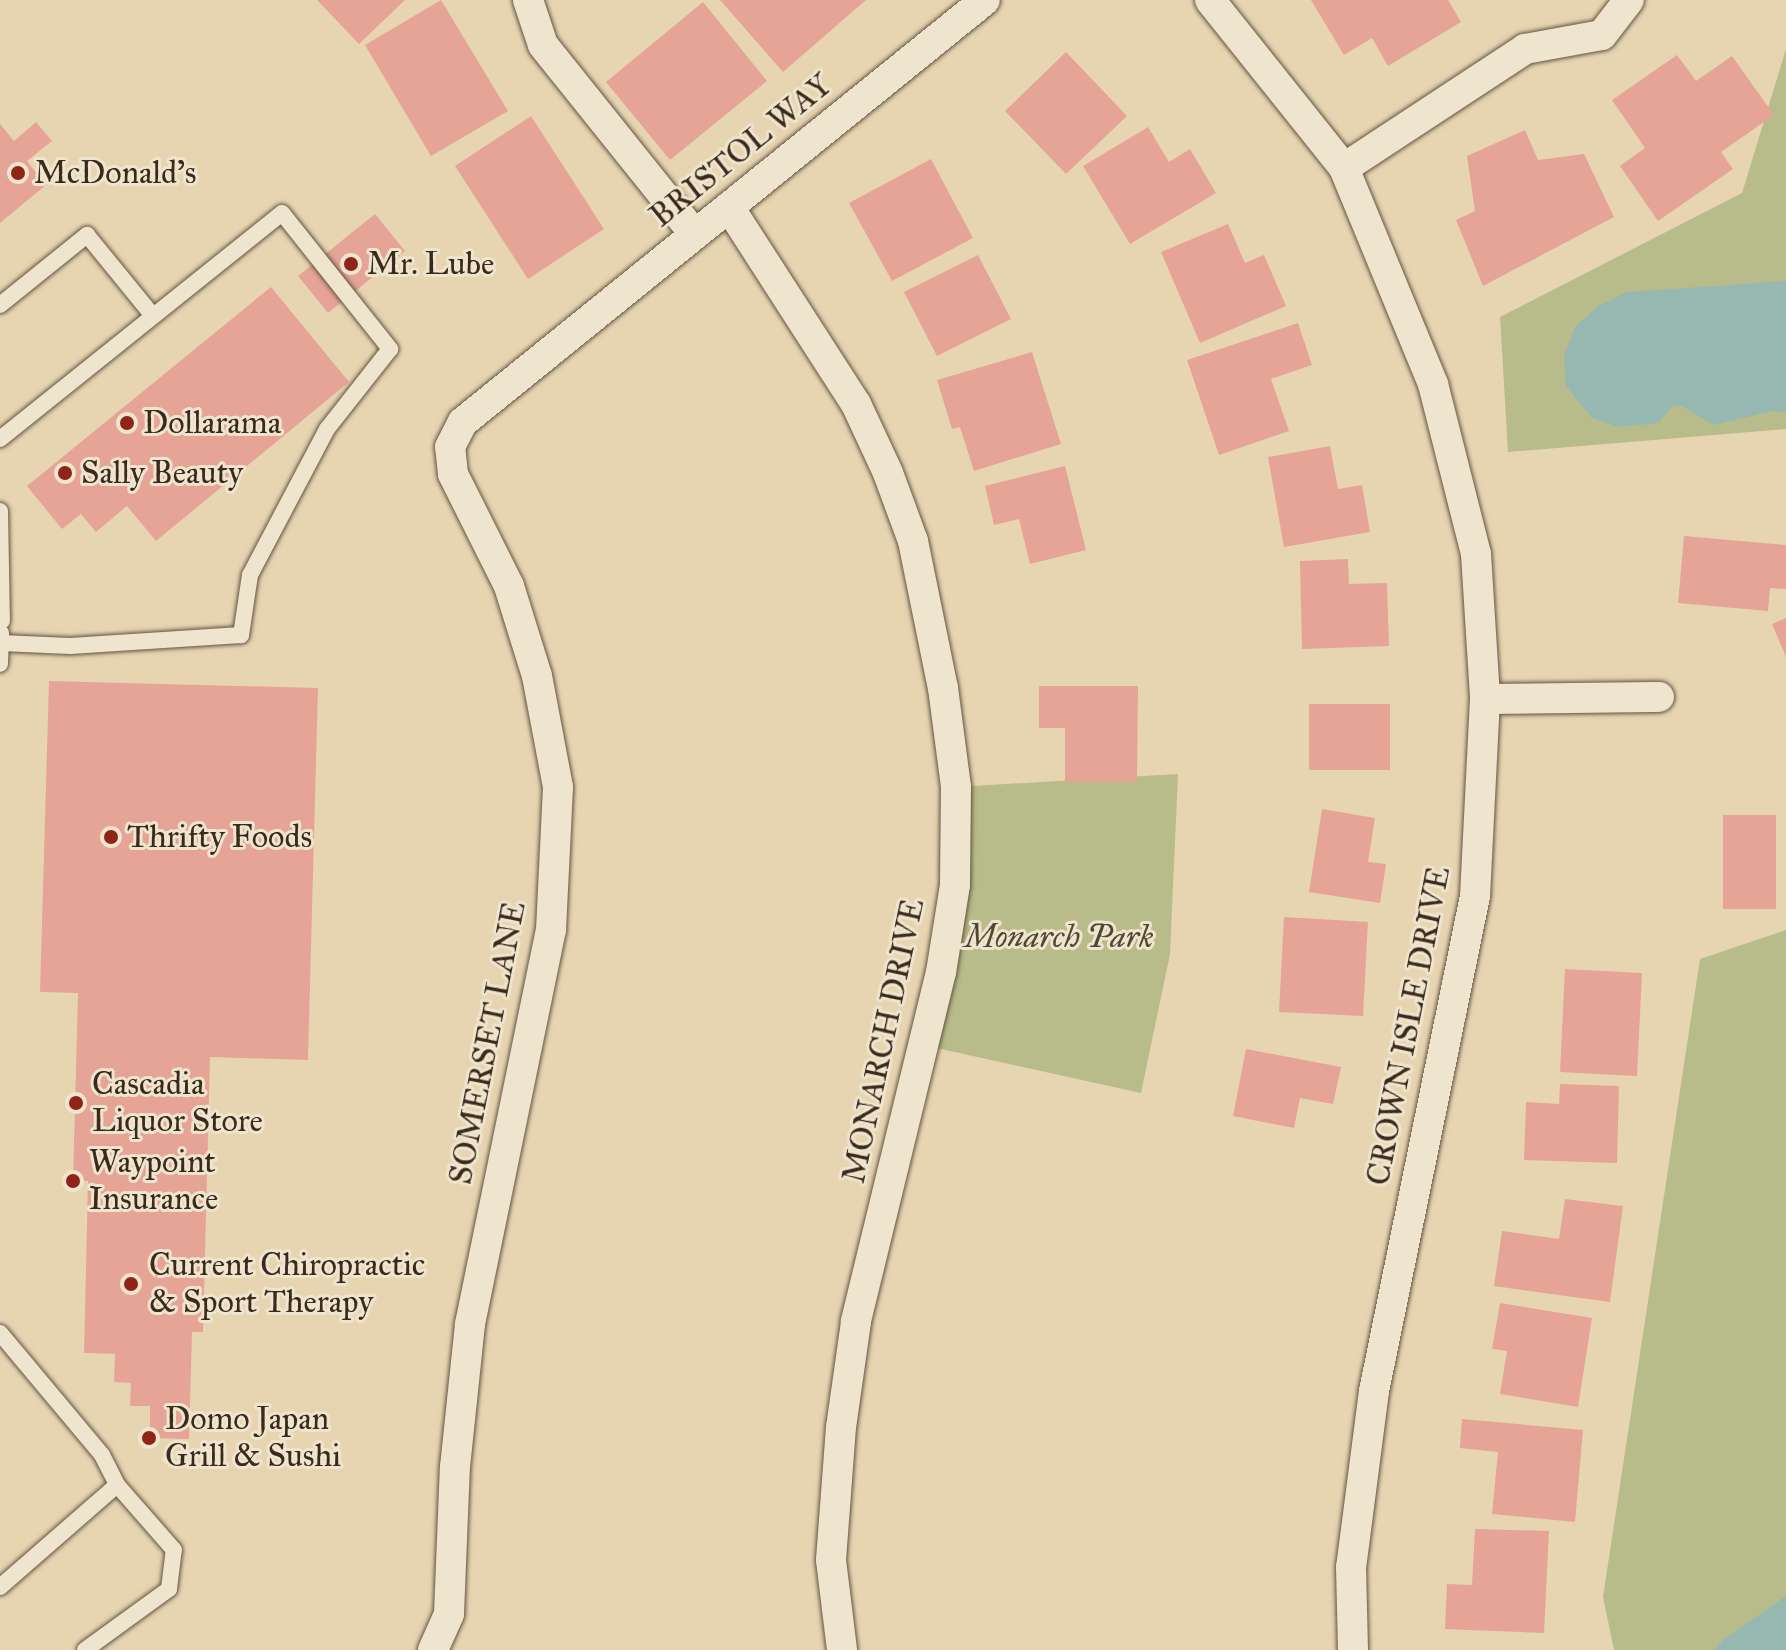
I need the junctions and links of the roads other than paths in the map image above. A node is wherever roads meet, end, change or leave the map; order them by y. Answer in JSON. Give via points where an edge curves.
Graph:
{"nodes":[{"id":1,"x":528,"y":0,"type":"edge"},
{"id":2,"x":985,"y":0,"type":"edge"},
{"id":3,"x":1210,"y":0,"type":"edge"},
{"id":4,"x":1629,"y":0,"type":"edge"},
{"id":5,"x":1344,"y":168,"type":"junction"},
{"id":6,"x":729,"y":207,"type":"junction"},
{"id":7,"x":695,"y":235,"type":"junction"},
{"id":8,"x":0,"y":305,"type":"edge"},
{"id":9,"x":153,"y":316,"type":"junction"},
{"id":10,"x":543,"y":358,"type":"joint"},
{"id":11,"x":0,"y":439,"type":"edge"},
{"id":12,"x":0,"y":511,"type":"edge"},
{"id":13,"x":1,"y":620,"type":"edge"},
{"id":14,"x":1,"y":643,"type":"edge"},
{"id":15,"x":0,"y":664,"type":"edge"},
{"id":16,"x":1659,"y":697,"type":"dead end"},
{"id":17,"x":1485,"y":699,"type":"junction"},
{"id":18,"x":0,"y":1333,"type":"edge"},
{"id":19,"x":117,"y":1485,"type":"junction"},
{"id":20,"x":0,"y":1587,"type":"edge"},
{"id":21,"x":85,"y":1650,"type":"edge"},
{"id":22,"x":433,"y":1650,"type":"edge"},
{"id":23,"x":842,"y":1650,"type":"edge"},
{"id":24,"x":1353,"y":1650,"type":"edge"}],
"edges":[{"from":1,"to":7,"type":"street","via":[[543,45]]},
{"from":2,"to":6,"type":"street","name":"BRISTOL WAY"},
{"from":3,"to":5,"type":"street","name":"CROWN ISLE DRIVE"},
{"from":4,"to":5,"type":"street","via":[[1602,35],[1525,49]]},
{"from":5,"to":17,"type":"street","name":"CROWN ISLE DRIVE","via":[[1433,384],[1476,554]]},
{"from":6,"to":7,"type":"street","name":"BRISTOL WAY"},
{"from":6,"to":23,"type":"street","name":"MONARCH DRIVE","via":[[856,404],[888,473],[913,541],[943,688],[956,787],[955,885],[941,972],[856,1322],[841,1427],[831,1560]]},
{"from":7,"to":10,"type":"street","name":"BRISTOL WAY"},
{"from":8,"to":9,"type":"lane","via":[[87,235]]},
{"from":9,"to":11,"type":"lane"},
{"from":9,"to":14,"type":"lane","via":[[282,213],[390,349],[320,442],[250,575],[241,635],[70,646]]},
{"from":10,"to":22,"type":"street","name":"SOMERSET LANE","via":[[463,422],[450,447],[453,474],[509,586],[532,661],[558,787],[551,930],[470,1324],[455,1467],[449,1614]]},
{"from":12,"to":13,"type":"lane"},
{"from":13,"to":14,"type":"lane"},
{"from":14,"to":15,"type":"lane"},
{"from":16,"to":17,"type":"street"},
{"from":17,"to":24,"type":"street","name":"CROWN ISLE DRIVE","via":[[1475,896],[1374,1391],[1351,1567]]},
{"from":18,"to":19,"type":"lane","via":[[102,1455]]},
{"from":19,"to":20,"type":"lane"},
{"from":19,"to":21,"type":"lane","via":[[174,1550],[169,1589]]}]}
